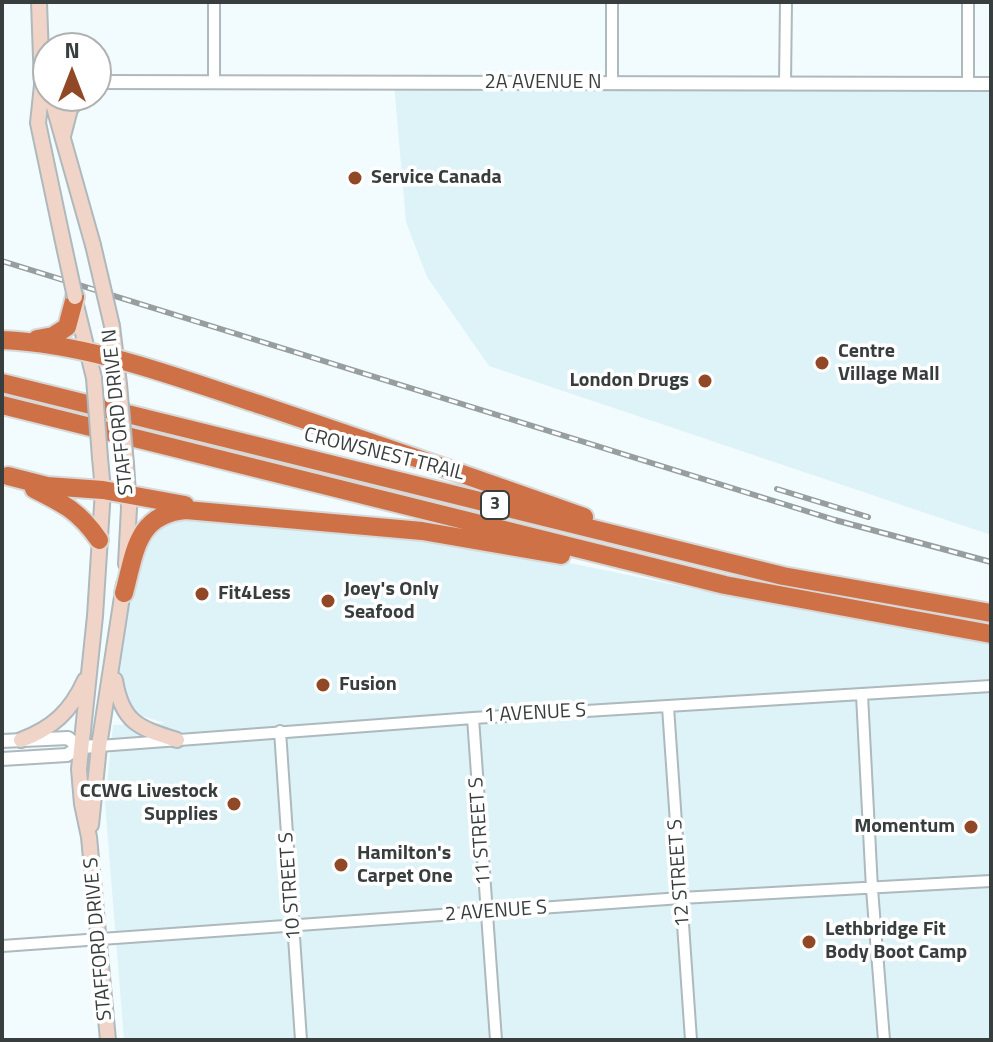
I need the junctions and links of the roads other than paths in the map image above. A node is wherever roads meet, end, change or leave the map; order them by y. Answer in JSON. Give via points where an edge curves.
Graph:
{"nodes":[{"id":1,"x":39,"y":2,"type":"edge"},
{"id":2,"x":214,"y":2,"type":"edge"},
{"id":3,"x":612,"y":2,"type":"edge"},
{"id":4,"x":786,"y":2,"type":"edge"},
{"id":5,"x":968,"y":2,"type":"edge"},
{"id":6,"x":41,"y":32,"type":"edge"},
{"id":7,"x":214,"y":82,"type":"junction"},
{"id":8,"x":112,"y":83,"type":"edge"},
{"id":9,"x":612,"y":83,"type":"junction"},
{"id":10,"x":968,"y":83,"type":"junction"},
{"id":11,"x":785,"y":84,"type":"junction"},
{"id":12,"x":991,"y":84,"type":"edge"},
{"id":13,"x":40,"y":112,"type":"edge"},
{"id":14,"x":55,"y":112,"type":"edge"},
{"id":15,"x":69,"y":112,"type":"edge"},
{"id":16,"x":63,"y":140,"type":"junction"},
{"id":17,"x":75,"y":309,"type":"junction"},
{"id":18,"x":2,"y":340,"type":"edge"},
{"id":19,"x":22,"y":341,"type":"junction"},
{"id":20,"x":86,"y":351,"type":"junction"},
{"id":21,"x":116,"y":359,"type":"junction"},
{"id":22,"x":2,"y":383,"type":"edge"},
{"id":23,"x":2,"y":405,"type":"edge"},
{"id":24,"x":5,"y":475,"type":"edge"},
{"id":25,"x":103,"y":490,"type":"junction"},
{"id":26,"x":128,"y":493,"type":"junction"},
{"id":27,"x":231,"y":513,"type":"junction"},
{"id":28,"x":99,"y":540,"type":"junction"},
{"id":29,"x":684,"y":552,"type":"junction"},
{"id":30,"x":725,"y":585,"type":"junction"},
{"id":31,"x":124,"y":593,"type":"junction"},
{"id":32,"x":991,"y":613,"type":"edge"},
{"id":33,"x":991,"y":634,"type":"edge"},
{"id":34,"x":112,"y":667,"type":"junction"},
{"id":35,"x":90,"y":668,"type":"junction"},
{"id":36,"x":991,"y":686,"type":"edge"},
{"id":37,"x":862,"y":695,"type":"junction"},
{"id":38,"x":668,"y":707,"type":"junction"},
{"id":39,"x":473,"y":718,"type":"junction"},
{"id":40,"x":280,"y":731,"type":"junction"},
{"id":41,"x":21,"y":740,"type":"junction"},
{"id":42,"x":177,"y":740,"type":"junction"},
{"id":43,"x":2,"y":741,"type":"edge"},
{"id":44,"x":99,"y":746,"type":"junction"},
{"id":45,"x":79,"y":747,"type":"junction"},
{"id":46,"x":2,"y":759,"type":"edge"},
{"id":47,"x":89,"y":837,"type":"junction"},
{"id":48,"x":991,"y":881,"type":"edge"},
{"id":49,"x":872,"y":889,"type":"junction"},
{"id":50,"x":681,"y":898,"type":"junction"},
{"id":51,"x":486,"y":913,"type":"junction"},
{"id":52,"x":295,"y":925,"type":"junction"},
{"id":53,"x":98,"y":940,"type":"junction"},
{"id":54,"x":2,"y":946,"type":"edge"},
{"id":55,"x":108,"y":1040,"type":"edge"},
{"id":56,"x":301,"y":1040,"type":"edge"},
{"id":57,"x":496,"y":1040,"type":"edge"},
{"id":58,"x":691,"y":1040,"type":"edge"},
{"id":59,"x":884,"y":1040,"type":"edge"}],
"edges":[{"from":1,"to":6,"type":"main road","name":"STAFFORD DRIVE N"},
{"from":2,"to":7,"type":"street"},
{"from":3,"to":9,"type":"street"},
{"from":4,"to":11,"type":"street"},
{"from":5,"to":10,"type":"street"},
{"from":7,"to":8,"type":"street","name":"2A AVENUE N"},
{"from":7,"to":9,"type":"street","name":"2A AVENUE N"},
{"from":9,"to":11,"type":"street","name":"2A AVENUE N"},
{"from":10,"to":11,"type":"street","name":"2A AVENUE N"},
{"from":10,"to":12,"type":"street","name":"2A AVENUE N"},
{"from":13,"to":17,"type":"main road","name":"STAFFORD DRIVE N","bridge":true},
{"from":14,"to":16,"type":"main road","name":"STAFFORD DRIVE N"},
{"from":15,"to":16,"type":"main road"},
{"from":16,"to":21,"type":"main road","name":"STAFFORD DRIVE N","bridge":true,"via":[[93,245]]},
{"from":17,"to":19,"type":"highway","via":[[67,327],[53,336]]},
{"from":17,"to":20,"type":"main road","name":"STAFFORD DRIVE N"},
{"from":18,"to":19,"type":"highway"},
{"from":19,"to":20,"type":"highway"},
{"from":20,"to":21,"type":"highway"},
{"from":20,"to":25,"type":"main road","name":"STAFFORD DRIVE N","bridge":true,"via":[[94,378]]},
{"from":21,"to":26,"type":"main road","name":"STAFFORD DRIVE N","bridge":true},
{"from":21,"to":29,"type":"highway"},
{"from":22,"to":29,"type":"highway","name":"CROWSNEST TRAIL","number":"3"},
{"from":23,"to":30,"type":"highway","number":"3"},
{"from":24,"to":25,"type":"highway","via":[[47,486]]},
{"from":24,"to":28,"type":"highway","via":[[71,507]]},
{"from":25,"to":26,"type":"highway"},
{"from":25,"to":28,"type":"main road","name":"STAFFORD DRIVE N"},
{"from":26,"to":27,"type":"highway"},
{"from":26,"to":31,"type":"main road","name":"STAFFORD DRIVE N"},
{"from":27,"to":30,"type":"highway","via":[[422,531]]},
{"from":27,"to":31,"type":"highway","via":[[186,510],[157,517],[138,542]]},
{"from":28,"to":35,"type":"main road","name":"STAFFORD DRIVE N"},
{"from":29,"to":32,"type":"highway","name":"CROWSNEST TRAIL","number":"3","via":[[783,576]]},
{"from":30,"to":33,"type":"highway","number":"3"},
{"from":31,"to":34,"type":"main road","name":"STAFFORD DRIVE N"},
{"from":34,"to":42,"type":"main road","via":[[123,712],[146,731]]},
{"from":34,"to":44,"type":"main road","name":"STAFFORD DRIVE N"},
{"from":35,"to":41,"type":"main road","via":[[60,719]]},
{"from":35,"to":45,"type":"main road","name":"STAFFORD DRIVE N"},
{"from":36,"to":37,"type":"street","name":"1 AVENUE S"},
{"from":37,"to":38,"type":"street","name":"1 AVENUE S"},
{"from":37,"to":49,"type":"street"},
{"from":38,"to":39,"type":"street","name":"1 AVENUE S"},
{"from":38,"to":50,"type":"street","name":"12 STREET S"},
{"from":39,"to":40,"type":"street","name":"1 AVENUE S"},
{"from":39,"to":51,"type":"street","name":"11 STREET S"},
{"from":40,"to":42,"type":"street","name":"1 AVENUE S"},
{"from":40,"to":52,"type":"street","name":"10 STREET S"},
{"from":41,"to":43,"type":"street","name":"1 AVENUE S"},
{"from":41,"to":45,"type":"street","name":"1 AVENUE S","via":[[68,738]]},
{"from":42,"to":44,"type":"street","name":"1 AVENUE S"},
{"from":44,"to":45,"type":"street","name":"1 AVENUE S"},
{"from":44,"to":47,"type":"main road","name":"STAFFORD DRIVE S"},
{"from":45,"to":46,"type":"street","name":"1 AVENUE S","via":[[67,755]]},
{"from":45,"to":47,"type":"main road","name":"STAFFORD DRIVE S"},
{"from":47,"to":53,"type":"main road","name":"STAFFORD DRIVE S"},
{"from":48,"to":49,"type":"street","name":"2 AVENUE S"},
{"from":49,"to":50,"type":"street","name":"2 AVENUE S"},
{"from":49,"to":59,"type":"street"},
{"from":50,"to":51,"type":"street","name":"2 AVENUE S"},
{"from":50,"to":58,"type":"street","name":"12 STREET S"},
{"from":51,"to":52,"type":"street","name":"2 AVENUE S"},
{"from":51,"to":57,"type":"street","name":"11 STREET S"},
{"from":52,"to":53,"type":"street","name":"2 AVENUE S"},
{"from":52,"to":56,"type":"street","name":"10 STREET S"},
{"from":53,"to":54,"type":"street","name":"2 AVENUE S"},
{"from":53,"to":55,"type":"main road","name":"STAFFORD DRIVE S"}]}
